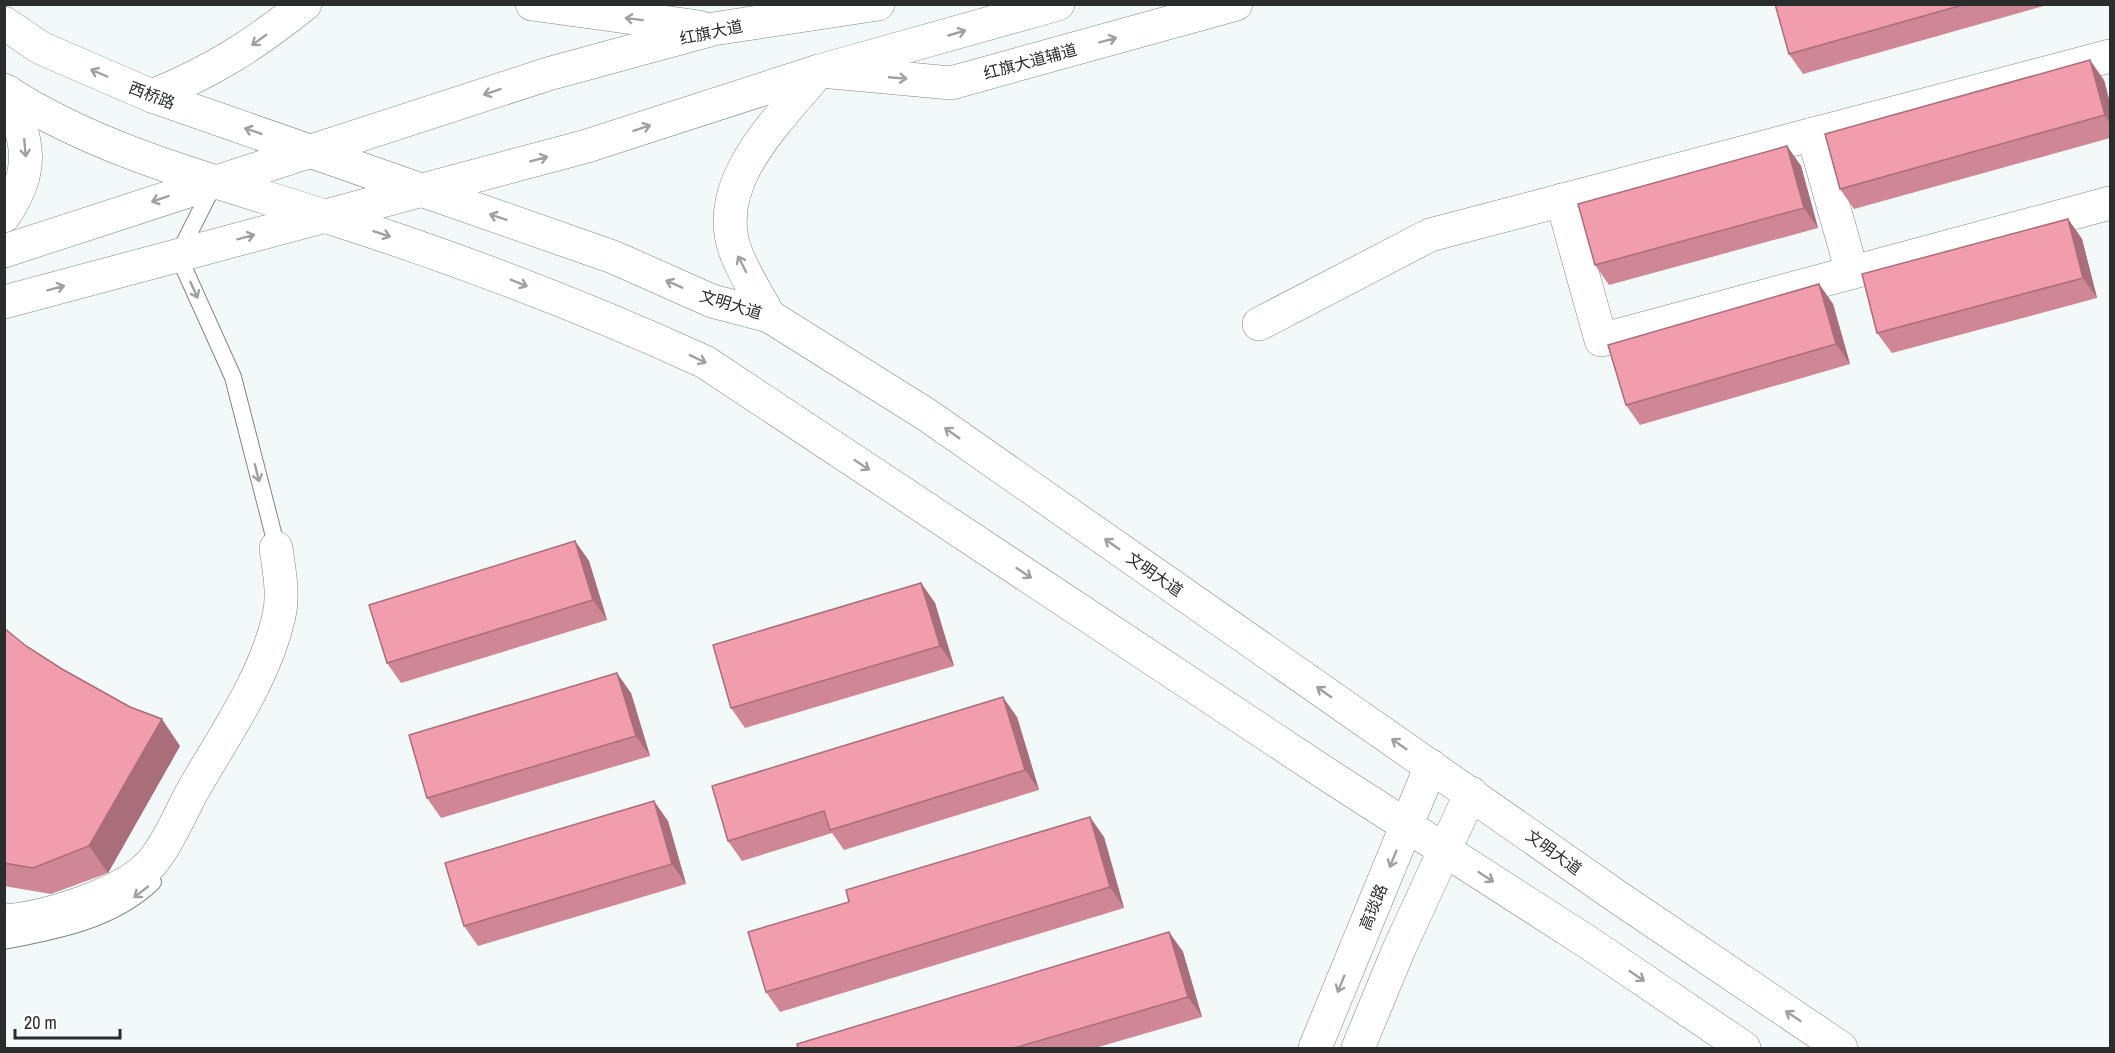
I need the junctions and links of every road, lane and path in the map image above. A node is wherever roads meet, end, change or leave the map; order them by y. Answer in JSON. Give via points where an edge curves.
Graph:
{"nodes":[{"id":1,"x":305,"y":4,"type":"edge"},
{"id":2,"x":532,"y":4,"type":"edge"},
{"id":3,"x":771,"y":4,"type":"edge"},
{"id":4,"x":878,"y":4,"type":"edge"},
{"id":5,"x":1058,"y":4,"type":"edge"},
{"id":6,"x":1236,"y":4,"type":"edge"},
{"id":7,"x":4,"y":23,"type":"edge"},
{"id":8,"x":712,"y":29,"type":"junction"},
{"id":9,"x":2110,"y":56,"type":"edge"},
{"id":10,"x":819,"y":71,"type":"junction"},
{"id":11,"x":6,"y":91,"type":"edge"},
{"id":12,"x":152,"y":96,"type":"junction"},
{"id":13,"x":1813,"y":134,"type":"junction"},
{"id":14,"x":308,"y":150,"type":"junction"},
{"id":15,"x":215,"y":180,"type":"junction"},
{"id":16,"x":422,"y":190,"type":"junction"},
{"id":17,"x":1562,"y":201,"type":"junction"},
{"id":18,"x":2110,"y":203,"type":"edge"},
{"id":19,"x":4,"y":216,"type":"edge"},
{"id":20,"x":326,"y":216,"type":"junction"},
{"id":21,"x":4,"y":251,"type":"edge"},
{"id":22,"x":178,"y":255,"type":"junction"},
{"id":23,"x":1852,"y":272,"type":"junction"},
{"id":24,"x":4,"y":302,"type":"edge"},
{"id":25,"x":769,"y":316,"type":"junction"},
{"id":26,"x":1258,"y":324,"type":"dead end"},
{"id":27,"x":276,"y":548,"type":"junction"},
{"id":28,"x":1431,"y":766,"type":"junction"},
{"id":29,"x":1471,"y":793,"type":"junction"},
{"id":30,"x":1407,"y":825,"type":"junction"},
{"id":31,"x":1444,"y":851,"type":"junction"},
{"id":32,"x":4,"y":921,"type":"edge"},
{"id":33,"x":4,"y":941,"type":"edge"},
{"id":34,"x":1315,"y":1048,"type":"edge"},
{"id":35,"x":1358,"y":1048,"type":"edge"},
{"id":36,"x":1744,"y":1048,"type":"edge"},
{"id":37,"x":1841,"y":1048,"type":"edge"}],
"edges":[{"from":1,"to":12,"type":"main road","one_way":true,"via":[[256,44],[202,75]]},
{"from":8,"to":2,"type":"main road","one_way":true},
{"from":3,"to":8,"type":"main road"},
{"from":4,"to":8,"type":"main road","name":"红旗大道"},
{"from":10,"to":5,"type":"main road","one_way":true},
{"from":10,"to":6,"type":"main road","name":"红旗大道辅道","one_way":true,"via":[[951,83]]},
{"from":12,"to":7,"type":"main road","name":"西桥路","one_way":true,"via":[[41,48]]},
{"from":8,"to":14,"type":"main road","name":"红旗大道","one_way":true,"via":[[548,74]]},
{"from":9,"to":13,"type":"main road"},
{"from":16,"to":10,"type":"main road","one_way":true,"via":[[587,146]]},
{"from":25,"to":10,"type":"main road","one_way":true,"via":[[735,250],[730,227],[737,184],[748,160]]},
{"from":11,"to":15,"type":"main road","via":[[109,146]]},
{"from":11,"to":19,"type":"main road","one_way":true,"via":[[23,131],[26,160],[20,192]]},
{"from":14,"to":12,"type":"main road","name":"西桥路","one_way":true},
{"from":13,"to":17,"type":"main road"},
{"from":13,"to":23,"type":"main road"},
{"from":14,"to":15,"type":"main road","name":"红旗大道"},
{"from":14,"to":16,"type":"main road","name":"西桥路"},
{"from":15,"to":20,"type":"main road"},
{"from":15,"to":21,"type":"main road","name":"红旗大道","one_way":true},
{"from":15,"to":22,"type":"lane"},
{"from":16,"to":20,"type":"main road"},
{"from":25,"to":16,"type":"main road","name":"文明大道","one_way":true,"via":[[712,301],[613,257]]},
{"from":17,"to":23,"type":"main road","via":[[1601,340]]},
{"from":17,"to":26,"type":"main road","via":[[1430,235]]},
{"from":18,"to":23,"type":"main road"},
{"from":22,"to":20,"type":"main road","one_way":true},
{"from":20,"to":30,"type":"main road","one_way":true,"via":[[464,261],[705,362]]},
{"from":24,"to":22,"type":"main road","one_way":true},
{"from":22,"to":27,"type":"lane","one_way":true,"via":[[233,377]]},
{"from":28,"to":25,"type":"main road","name":"文明大道","one_way":true,"via":[[927,415]]},
{"from":27,"to":32,"type":"main road","via":[[281,582],[279,615],[269,648],[251,688],[154,860],[125,884],[81,904]]},
{"from":27,"to":33,"type":"lane","one_way":true,"via":[[294,580],[293,613],[284,650],[266,693],[167,868],[122,905],[89,921]]},
{"from":28,"to":29,"type":"main road","name":"文明大道"},
{"from":28,"to":30,"type":"main road","name":"高琰路"},
{"from":29,"to":31,"type":"main road"},
{"from":37,"to":29,"type":"main road","name":"文明大道","one_way":true,"via":[[1618,898]]},
{"from":30,"to":31,"type":"main road"},
{"from":30,"to":34,"type":"main road","name":"高琰路","one_way":true},
{"from":31,"to":35,"type":"main road"},
{"from":31,"to":36,"type":"main road","one_way":true}]}
